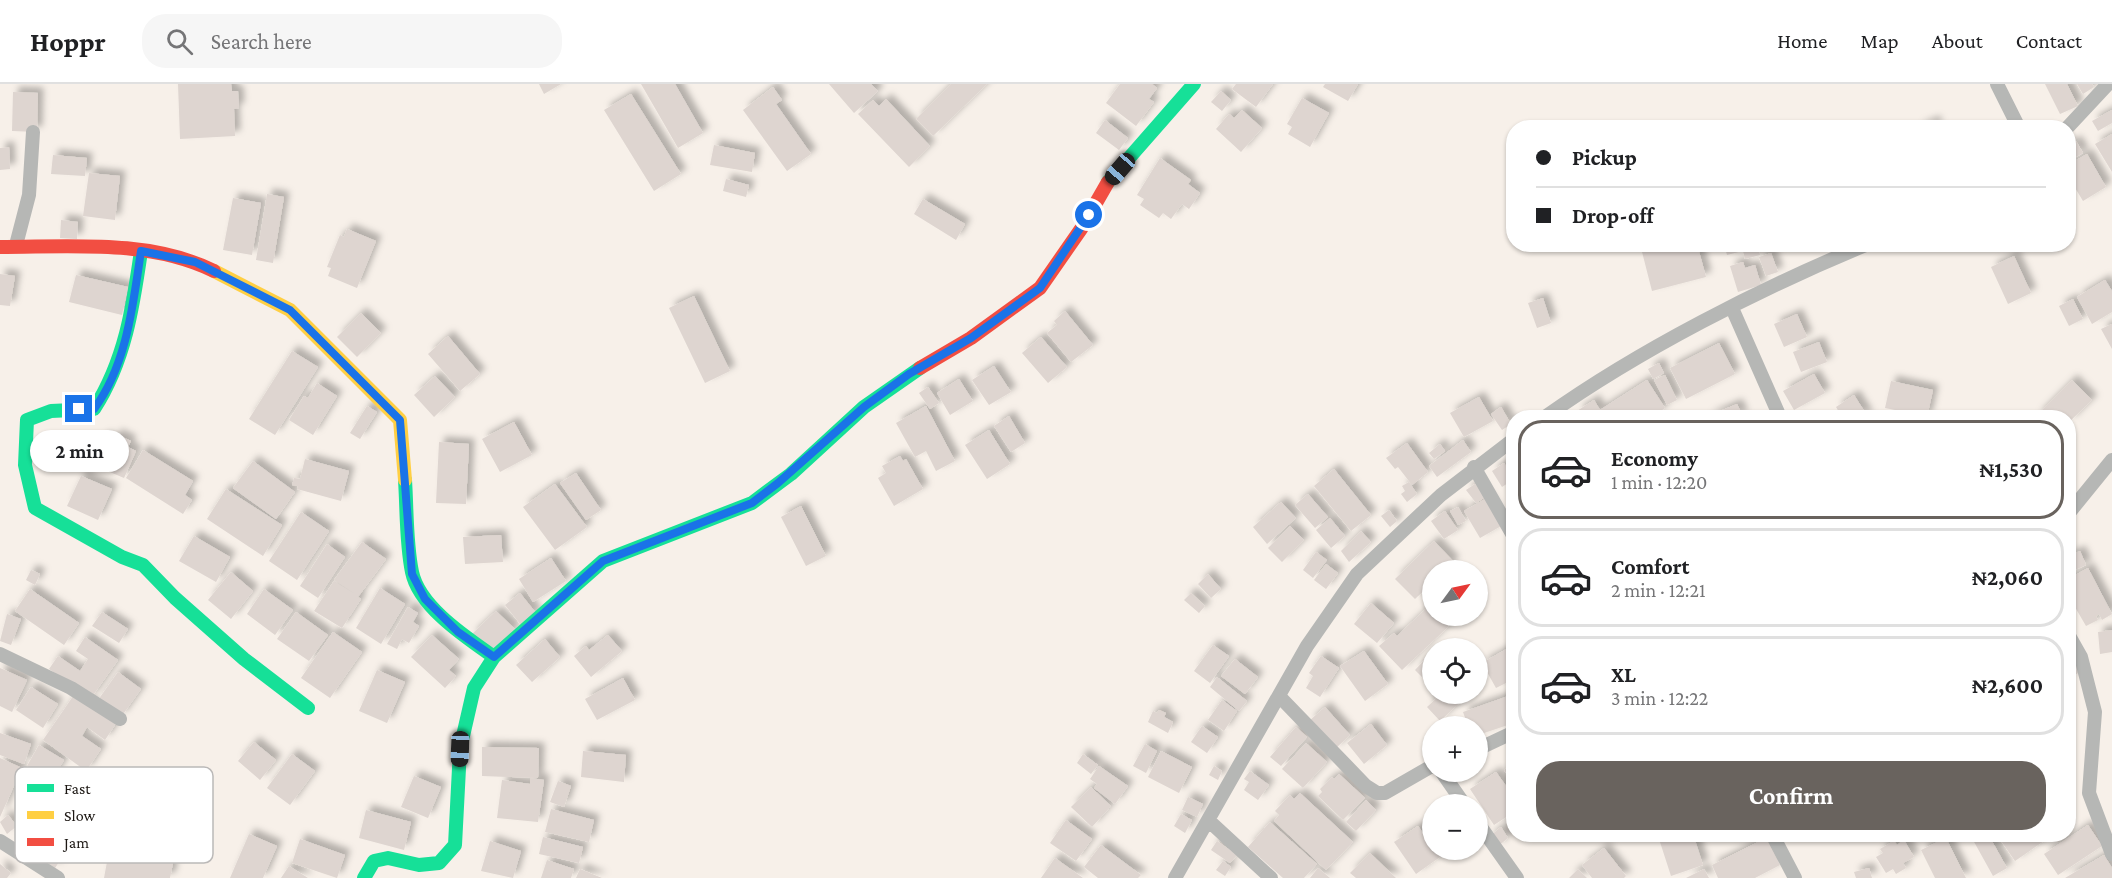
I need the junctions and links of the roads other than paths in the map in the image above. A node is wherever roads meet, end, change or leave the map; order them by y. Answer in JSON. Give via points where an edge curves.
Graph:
{"nodes":[{"id":1,"x":1194,"y":84,"type":"edge"},
{"id":2,"x":1997,"y":84,"type":"edge"},
{"id":3,"x":2108,"y":84,"type":"edge"},
{"id":4,"x":2015,"y":120,"type":"edge"},
{"id":5,"x":2074,"y":120,"type":"edge"},
{"id":6,"x":33,"y":132,"type":"dead end"},
{"id":7,"x":16,"y":245,"type":"junction"},
{"id":8,"x":0,"y":247,"type":"edge"},
{"id":9,"x":141,"y":251,"type":"junction"},
{"id":10,"x":1851,"y":252,"type":"edge"},
{"id":11,"x":1732,"y":308,"type":"junction"},
{"id":12,"x":1555,"y":410,"type":"edge"},
{"id":13,"x":1777,"y":410,"type":"edge"},
{"id":14,"x":1506,"y":445,"type":"edge"},
{"id":15,"x":2112,"y":460,"type":"edge"},
{"id":16,"x":1474,"y":467,"type":"junction"},
{"id":17,"x":2076,"y":504,"type":"edge"},
{"id":18,"x":1506,"y":523,"type":"edge"},
{"id":19,"x":2076,"y":648,"type":"edge"},
{"id":20,"x":0,"y":654,"type":"edge"},
{"id":21,"x":494,"y":657,"type":"junction"},
{"id":22,"x":1279,"y":696,"type":"junction"},
{"id":23,"x":308,"y":708,"type":"dead end"},
{"id":24,"x":120,"y":719,"type":"dead end"},
{"id":25,"x":1506,"y":736,"type":"edge"},
{"id":26,"x":1488,"y":744,"type":"edge"},
{"id":27,"x":1422,"y":772,"type":"edge"},
{"id":28,"x":1208,"y":820,"type":"junction"},
{"id":29,"x":1488,"y":837,"type":"edge"},
{"id":30,"x":0,"y":841,"type":"edge"},
{"id":31,"x":1776,"y":842,"type":"edge"},
{"id":32,"x":15,"y":851,"type":"edge"},
{"id":33,"x":2112,"y":854,"type":"edge"},
{"id":34,"x":34,"y":863,"type":"edge"},
{"id":35,"x":58,"y":878,"type":"edge"},
{"id":36,"x":364,"y":878,"type":"edge"},
{"id":37,"x":1175,"y":878,"type":"edge"},
{"id":38,"x":1271,"y":878,"type":"edge"},
{"id":39,"x":1517,"y":878,"type":"edge"},
{"id":40,"x":1795,"y":878,"type":"edge"}],
"edges":[{"from":1,"to":21,"type":"street","via":[[1105,186],[1081,230],[1040,288],[864,407],[791,474],[752,503],[603,561]]},
{"from":2,"to":4,"type":"street"},
{"from":3,"to":5,"type":"street"},
{"from":6,"to":7,"type":"street","via":[[29,195]]},
{"from":7,"to":8,"type":"street"},
{"from":7,"to":9,"type":"street","via":[[122,247]]},
{"from":9,"to":21,"type":"street","via":[[195,262],[290,310],[400,420],[412,574],[425,599],[458,632]]},
{"from":9,"to":23,"type":"street","via":[[132,313],[108,390],[94,409],[64,408],[27,420],[23,441],[26,479],[35,508],[143,565],[174,598],[244,659]]},
{"from":10,"to":11,"type":"street"},
{"from":11,"to":12,"type":"street","via":[[1595,382]]},
{"from":11,"to":13,"type":"street"},
{"from":14,"to":16,"type":"street"},
{"from":15,"to":17,"type":"street"},
{"from":16,"to":18,"type":"street"},
{"from":16,"to":22,"type":"street","via":[[1357,574],[1307,646]]},
{"from":19,"to":33,"type":"street","via":[[2095,712],[2090,793]]},
{"from":20,"to":24,"type":"street","via":[[71,687]]},
{"from":21,"to":36,"type":"street","via":[[474,688],[460,749],[455,845],[439,863],[419,865],[388,858],[374,861]]},
{"from":22,"to":27,"type":"street","via":[[1366,786],[1377,792],[1385,793]]},
{"from":22,"to":28,"type":"street"},
{"from":25,"to":26,"type":"street"},
{"from":28,"to":37,"type":"street"},
{"from":28,"to":38,"type":"street"},
{"from":29,"to":39,"type":"street"},
{"from":30,"to":32,"type":"street"},
{"from":31,"to":40,"type":"street"},
{"from":34,"to":35,"type":"street"}]}
